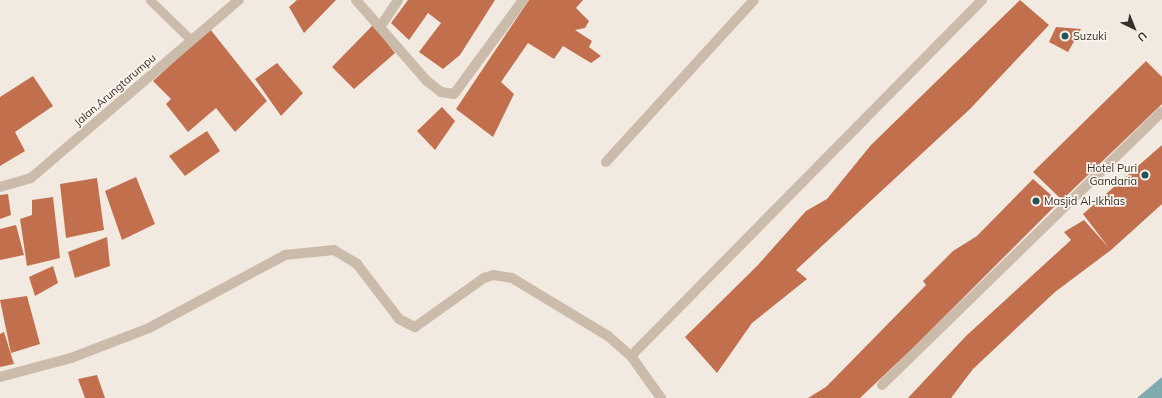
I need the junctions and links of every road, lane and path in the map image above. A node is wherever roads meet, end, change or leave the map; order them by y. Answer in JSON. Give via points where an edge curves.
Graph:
{"nodes":[{"id":1,"x":150,"y":0,"type":"edge"},
{"id":2,"x":239,"y":0,"type":"edge"},
{"id":3,"x":356,"y":0,"type":"edge"},
{"id":4,"x":398,"y":0,"type":"edge"},
{"id":5,"x":523,"y":0,"type":"edge"},
{"id":6,"x":754,"y":0,"type":"edge"},
{"id":7,"x":982,"y":0,"type":"edge"},
{"id":8,"x":380,"y":27,"type":"junction"},
{"id":9,"x":190,"y":40,"type":"junction"},
{"id":10,"x":1162,"y":112,"type":"edge"},
{"id":11,"x":606,"y":162,"type":"dead end"},
{"id":12,"x":0,"y":187,"type":"edge"},
{"id":13,"x":632,"y":356,"type":"junction"},
{"id":14,"x":0,"y":377,"type":"edge"},
{"id":15,"x":882,"y":384,"type":"dead end"},
{"id":16,"x":661,"y":398,"type":"edge"}],
"edges":[{"from":1,"to":9,"type":"lane"},
{"from":2,"to":9,"type":"street","name":"Jalan.Arungtarumpu"},
{"from":3,"to":8,"type":"street"},
{"from":4,"to":8,"type":"street"},
{"from":5,"to":8,"type":"street","via":[[454,94],[441,92],[427,81]]},
{"from":6,"to":11,"type":"street"},
{"from":7,"to":13,"type":"street"},
{"from":9,"to":12,"type":"street","name":"Jalan.Arungtarumpu","via":[[31,178]]},
{"from":10,"to":15,"type":"street"},
{"from":13,"to":14,"type":"street","via":[[608,336],[501,275],[484,278],[424,324],[409,326],[399,319],[357,264],[334,250],[320,250],[285,255],[149,328],[72,358]]},
{"from":13,"to":16,"type":"street"}]}
